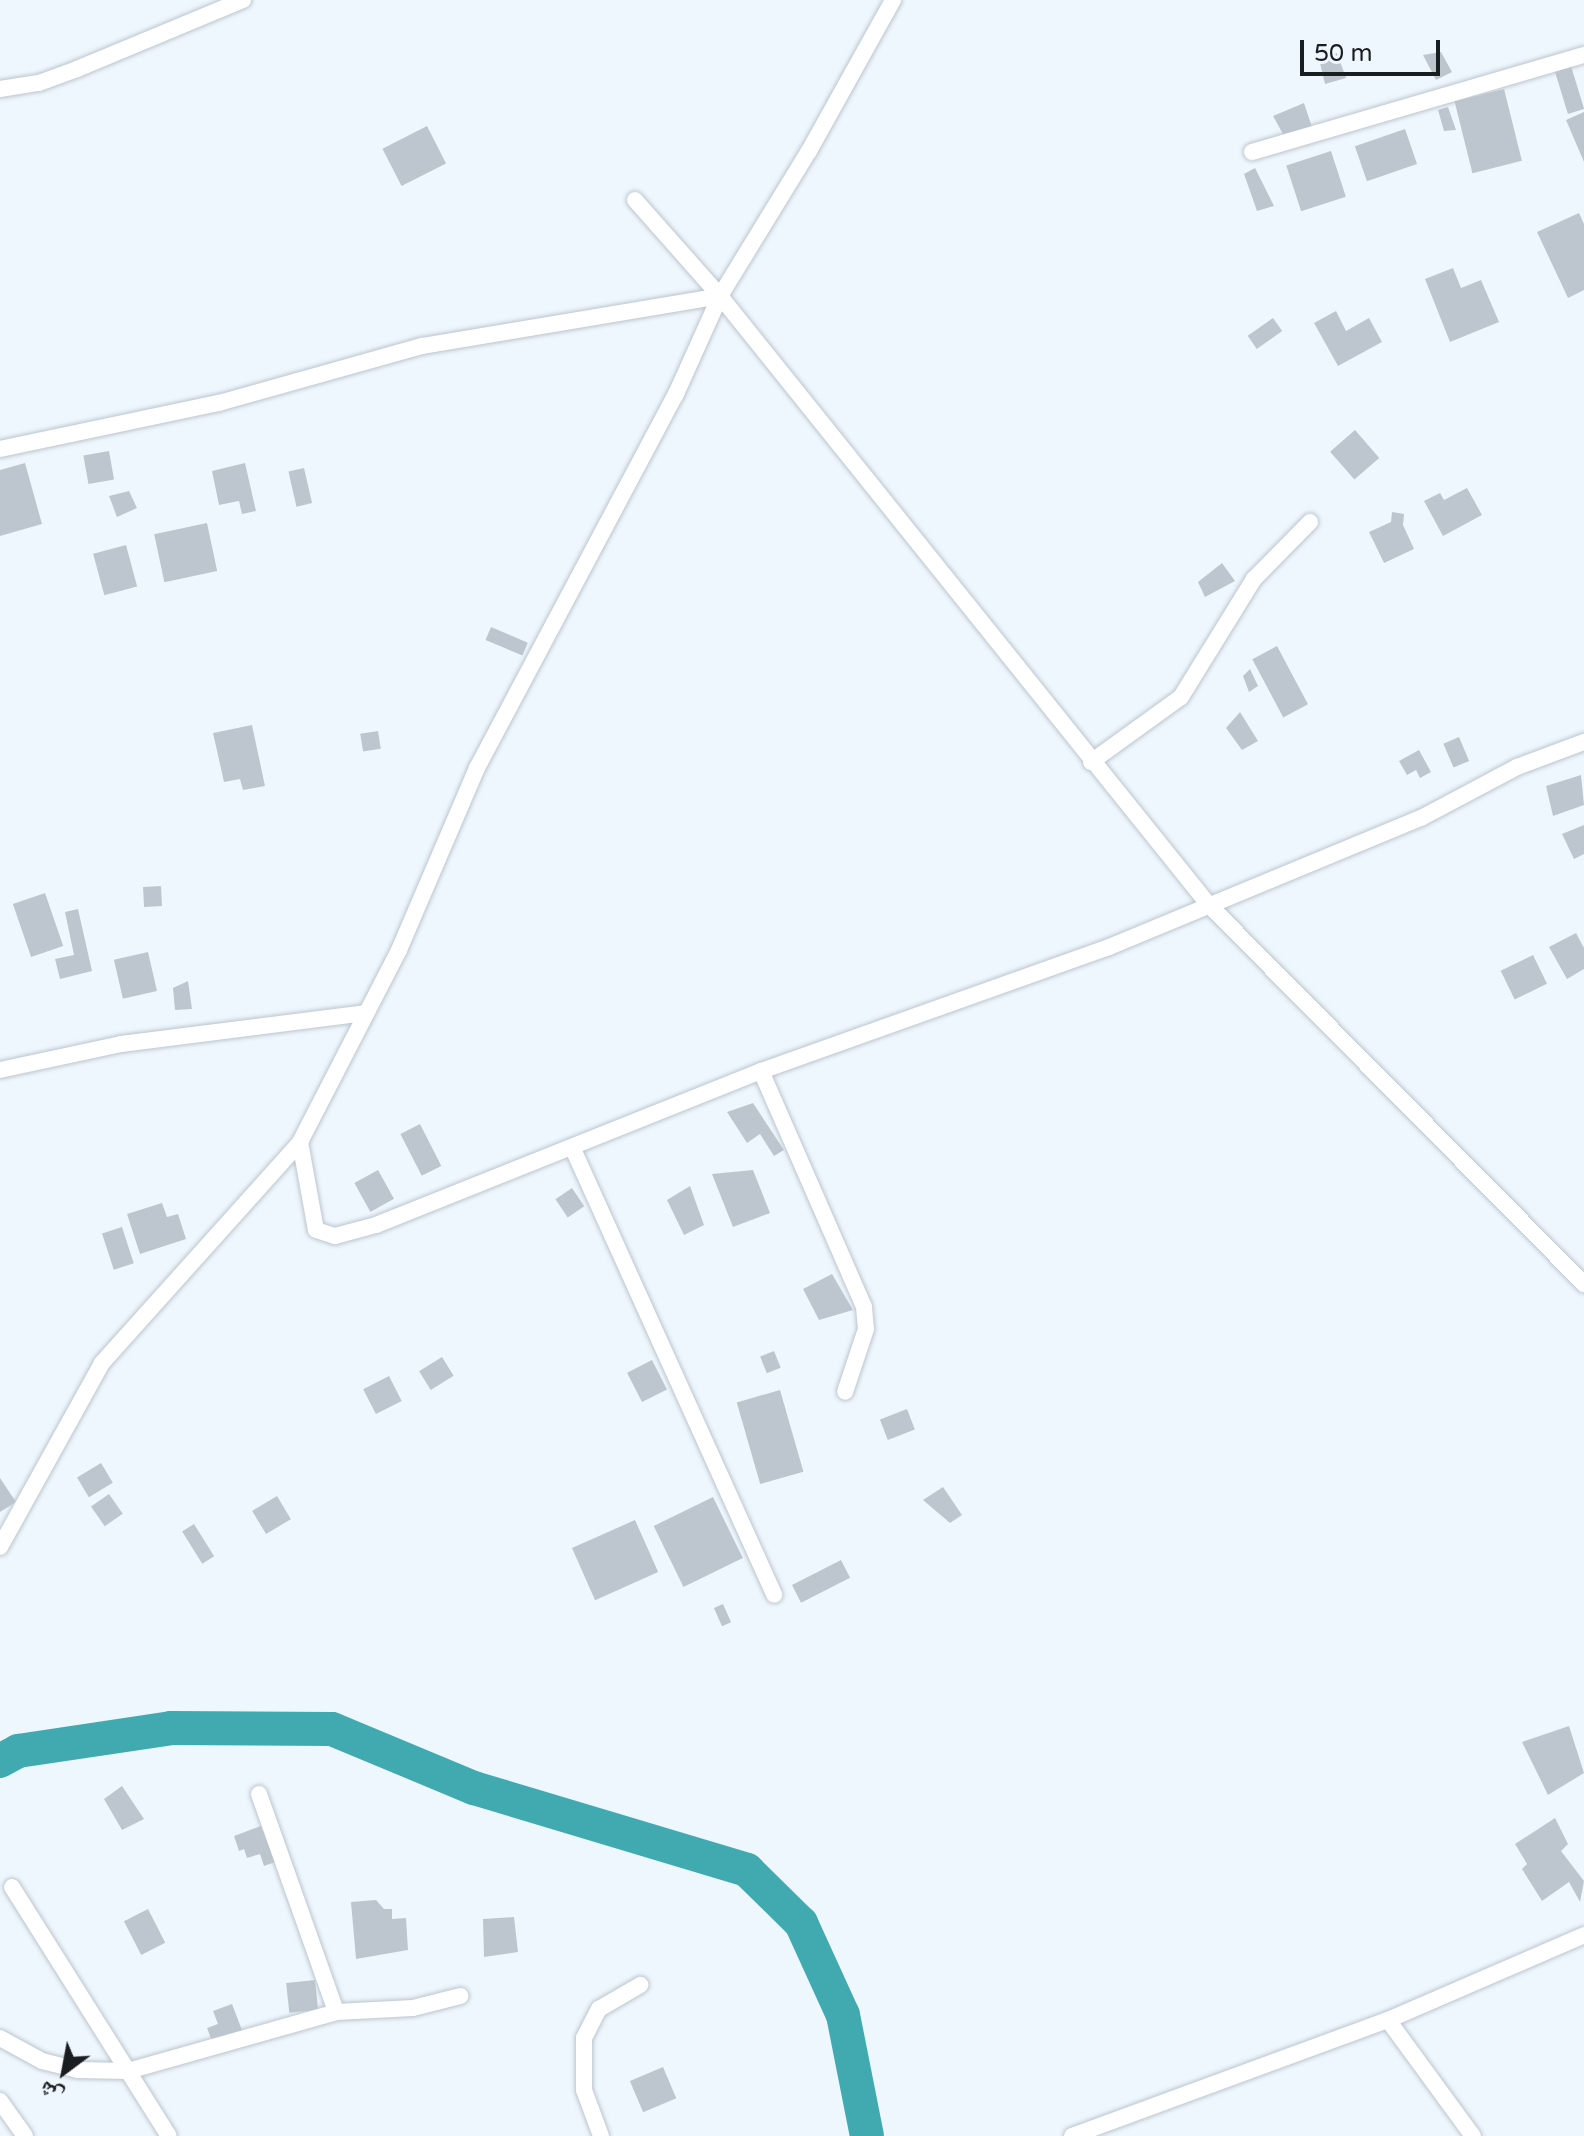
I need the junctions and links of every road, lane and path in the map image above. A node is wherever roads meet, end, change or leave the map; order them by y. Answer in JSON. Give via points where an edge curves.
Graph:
{"nodes":[{"id":1,"x":243,"y":0,"type":"edge"},
{"id":2,"x":893,"y":0,"type":"edge"},
{"id":3,"x":1584,"y":55,"type":"edge"},
{"id":4,"x":0,"y":89,"type":"edge"},
{"id":5,"x":1252,"y":152,"type":"dead end"},
{"id":6,"x":635,"y":200,"type":"dead end"},
{"id":7,"x":720,"y":296,"type":"junction"},
{"id":8,"x":0,"y":449,"type":"edge"},
{"id":9,"x":1310,"y":522,"type":"dead end"},
{"id":10,"x":1584,"y":742,"type":"edge"},
{"id":11,"x":1091,"y":762,"type":"junction"},
{"id":12,"x":1208,"y":904,"type":"junction"},
{"id":13,"x":365,"y":1013,"type":"junction"},
{"id":14,"x":0,"y":1070,"type":"edge"},
{"id":15,"x":761,"y":1071,"type":"junction"},
{"id":16,"x":300,"y":1142,"type":"junction"},
{"id":17,"x":573,"y":1149,"type":"junction"},
{"id":18,"x":1584,"y":1284,"type":"edge"},
{"id":19,"x":845,"y":1392,"type":"dead end"},
{"id":20,"x":0,"y":1547,"type":"edge"},
{"id":21,"x":774,"y":1595,"type":"dead end"},
{"id":22,"x":259,"y":1794,"type":"dead end"},
{"id":23,"x":12,"y":1887,"type":"dead end"},
{"id":24,"x":1584,"y":1935,"type":"edge"},
{"id":25,"x":640,"y":1985,"type":"dead end"},
{"id":26,"x":460,"y":1996,"type":"dead end"},
{"id":27,"x":336,"y":2012,"type":"junction"},
{"id":28,"x":1388,"y":2020,"type":"junction"},
{"id":29,"x":0,"y":2038,"type":"edge"},
{"id":30,"x":128,"y":2071,"type":"junction"},
{"id":31,"x":0,"y":2101,"type":"edge"},
{"id":32,"x":25,"y":2136,"type":"edge"},
{"id":33,"x":169,"y":2136,"type":"edge"},
{"id":34,"x":601,"y":2136,"type":"edge"},
{"id":35,"x":1072,"y":2136,"type":"edge"},
{"id":36,"x":1473,"y":2136,"type":"edge"}],
"edges":[{"from":1,"to":4,"type":"street","via":[[187,28],[52,79]]},
{"from":2,"to":7,"type":"street"},
{"from":3,"to":5,"type":"street"},
{"from":6,"to":7,"type":"street"},
{"from":7,"to":8,"type":"street","via":[[422,346],[219,403]]},
{"from":7,"to":11,"type":"street"},
{"from":7,"to":13,"type":"street","via":[[676,394],[477,768],[444,853]]},
{"from":9,"to":11,"type":"street","via":[[1254,579],[1181,697]]},
{"from":10,"to":12,"type":"street","via":[[1517,767],[1421,818]]},
{"from":11,"to":12,"type":"street"},
{"from":12,"to":15,"type":"street","via":[[1109,947]]},
{"from":12,"to":18,"type":"street"},
{"from":13,"to":14,"type":"street","via":[[121,1044]]},
{"from":13,"to":16,"type":"street"},
{"from":15,"to":17,"type":"street"},
{"from":15,"to":19,"type":"street","via":[[864,1307],[866,1329]]},
{"from":16,"to":17,"type":"street","via":[[311,1223],[322,1234],[335,1236],[417,1212]]},
{"from":16,"to":20,"type":"street","via":[[102,1363]]},
{"from":17,"to":21,"type":"street"},
{"from":22,"to":27,"type":"street"},
{"from":23,"to":30,"type":"street"},
{"from":24,"to":28,"type":"street"},
{"from":25,"to":34,"type":"street","via":[[599,2009],[584,2038],[584,2090]]},
{"from":26,"to":27,"type":"street","via":[[413,2008]]},
{"from":27,"to":30,"type":"street"},
{"from":28,"to":35,"type":"street"},
{"from":28,"to":36,"type":"street"},
{"from":29,"to":30,"type":"street","via":[[42,2061],[77,2070]]},
{"from":30,"to":33,"type":"street"},
{"from":31,"to":32,"type":"street"}]}
